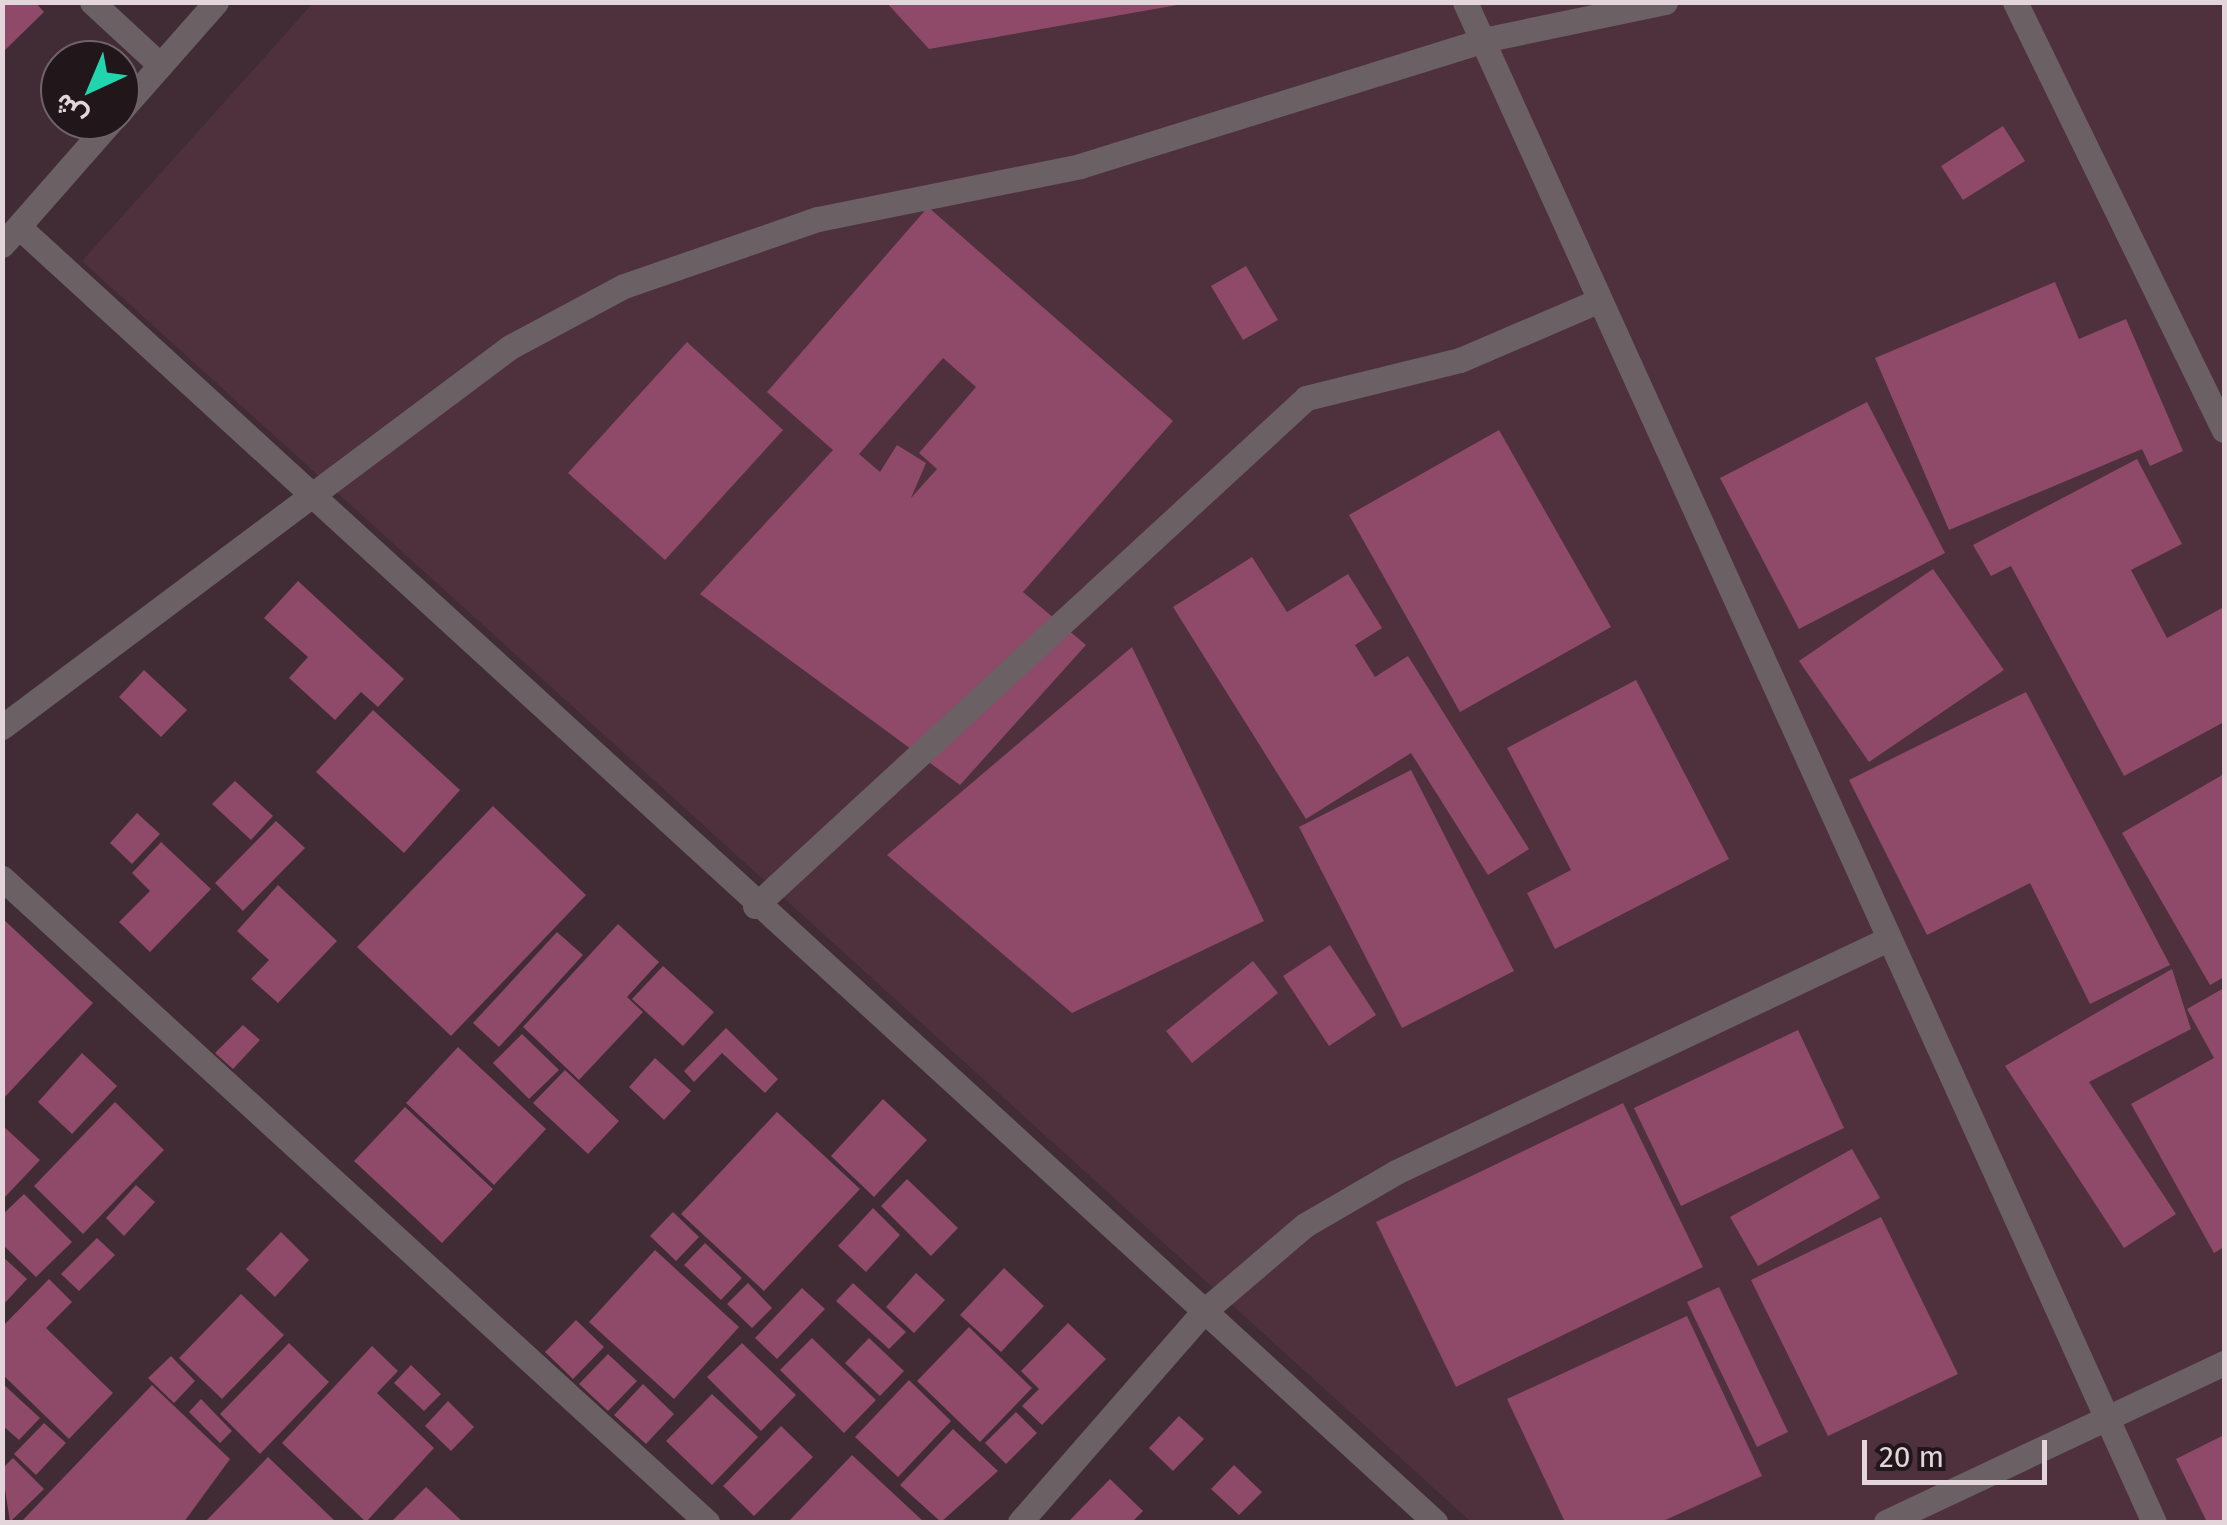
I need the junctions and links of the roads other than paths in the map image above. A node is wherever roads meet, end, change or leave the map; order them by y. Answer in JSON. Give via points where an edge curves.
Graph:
{"nodes":[{"id":1,"x":92,"y":2,"type":"edge"},
{"id":2,"x":216,"y":2,"type":"edge"},
{"id":3,"x":1465,"y":2,"type":"edge"},
{"id":4,"x":1665,"y":2,"type":"edge"},
{"id":5,"x":2015,"y":2,"type":"edge"},
{"id":6,"x":1488,"y":39,"type":"junction"},
{"id":7,"x":160,"y":65,"type":"junction"},
{"id":8,"x":140,"y":88,"type":"edge"},
{"id":9,"x":95,"y":140,"type":"edge"},
{"id":10,"x":11,"y":236,"type":"edge"},
{"id":11,"x":1600,"y":300,"type":"junction"},
{"id":12,"x":2224,"y":430,"type":"edge"},
{"id":13,"x":310,"y":490,"type":"junction"},
{"id":14,"x":2,"y":727,"type":"edge"},
{"id":15,"x":2,"y":878,"type":"edge"},
{"id":16,"x":755,"y":906,"type":"junction"},
{"id":17,"x":1888,"y":939,"type":"junction"},
{"id":18,"x":1203,"y":1312,"type":"junction"},
{"id":19,"x":2224,"y":1363,"type":"edge"},
{"id":20,"x":2105,"y":1420,"type":"junction"},
{"id":21,"x":707,"y":1522,"type":"edge"},
{"id":22,"x":1020,"y":1522,"type":"edge"},
{"id":23,"x":1435,"y":1522,"type":"edge"},
{"id":24,"x":1886,"y":1522,"type":"edge"},
{"id":25,"x":2154,"y":1522,"type":"edge"}],
"edges":[{"from":1,"to":7,"type":"street"},
{"from":2,"to":7,"type":"street"},
{"from":3,"to":6,"type":"street"},
{"from":4,"to":6,"type":"street"},
{"from":5,"to":12,"type":"street"},
{"from":6,"to":11,"type":"street"},
{"from":6,"to":13,"type":"street","via":[[1080,166],[818,220],[624,286],[510,348]]},
{"from":7,"to":8,"type":"street"},
{"from":9,"to":10,"type":"street"},
{"from":10,"to":13,"type":"street"},
{"from":11,"to":16,"type":"street","via":[[1460,360],[1306,398]]},
{"from":11,"to":17,"type":"street"},
{"from":13,"to":14,"type":"street"},
{"from":13,"to":16,"type":"street"},
{"from":15,"to":21,"type":"street"},
{"from":16,"to":18,"type":"street"},
{"from":17,"to":18,"type":"street","via":[[1396,1172],[1304,1225]]},
{"from":17,"to":20,"type":"street"},
{"from":18,"to":22,"type":"street"},
{"from":18,"to":23,"type":"street"},
{"from":19,"to":20,"type":"street"},
{"from":20,"to":24,"type":"street"},
{"from":20,"to":25,"type":"street"}]}
